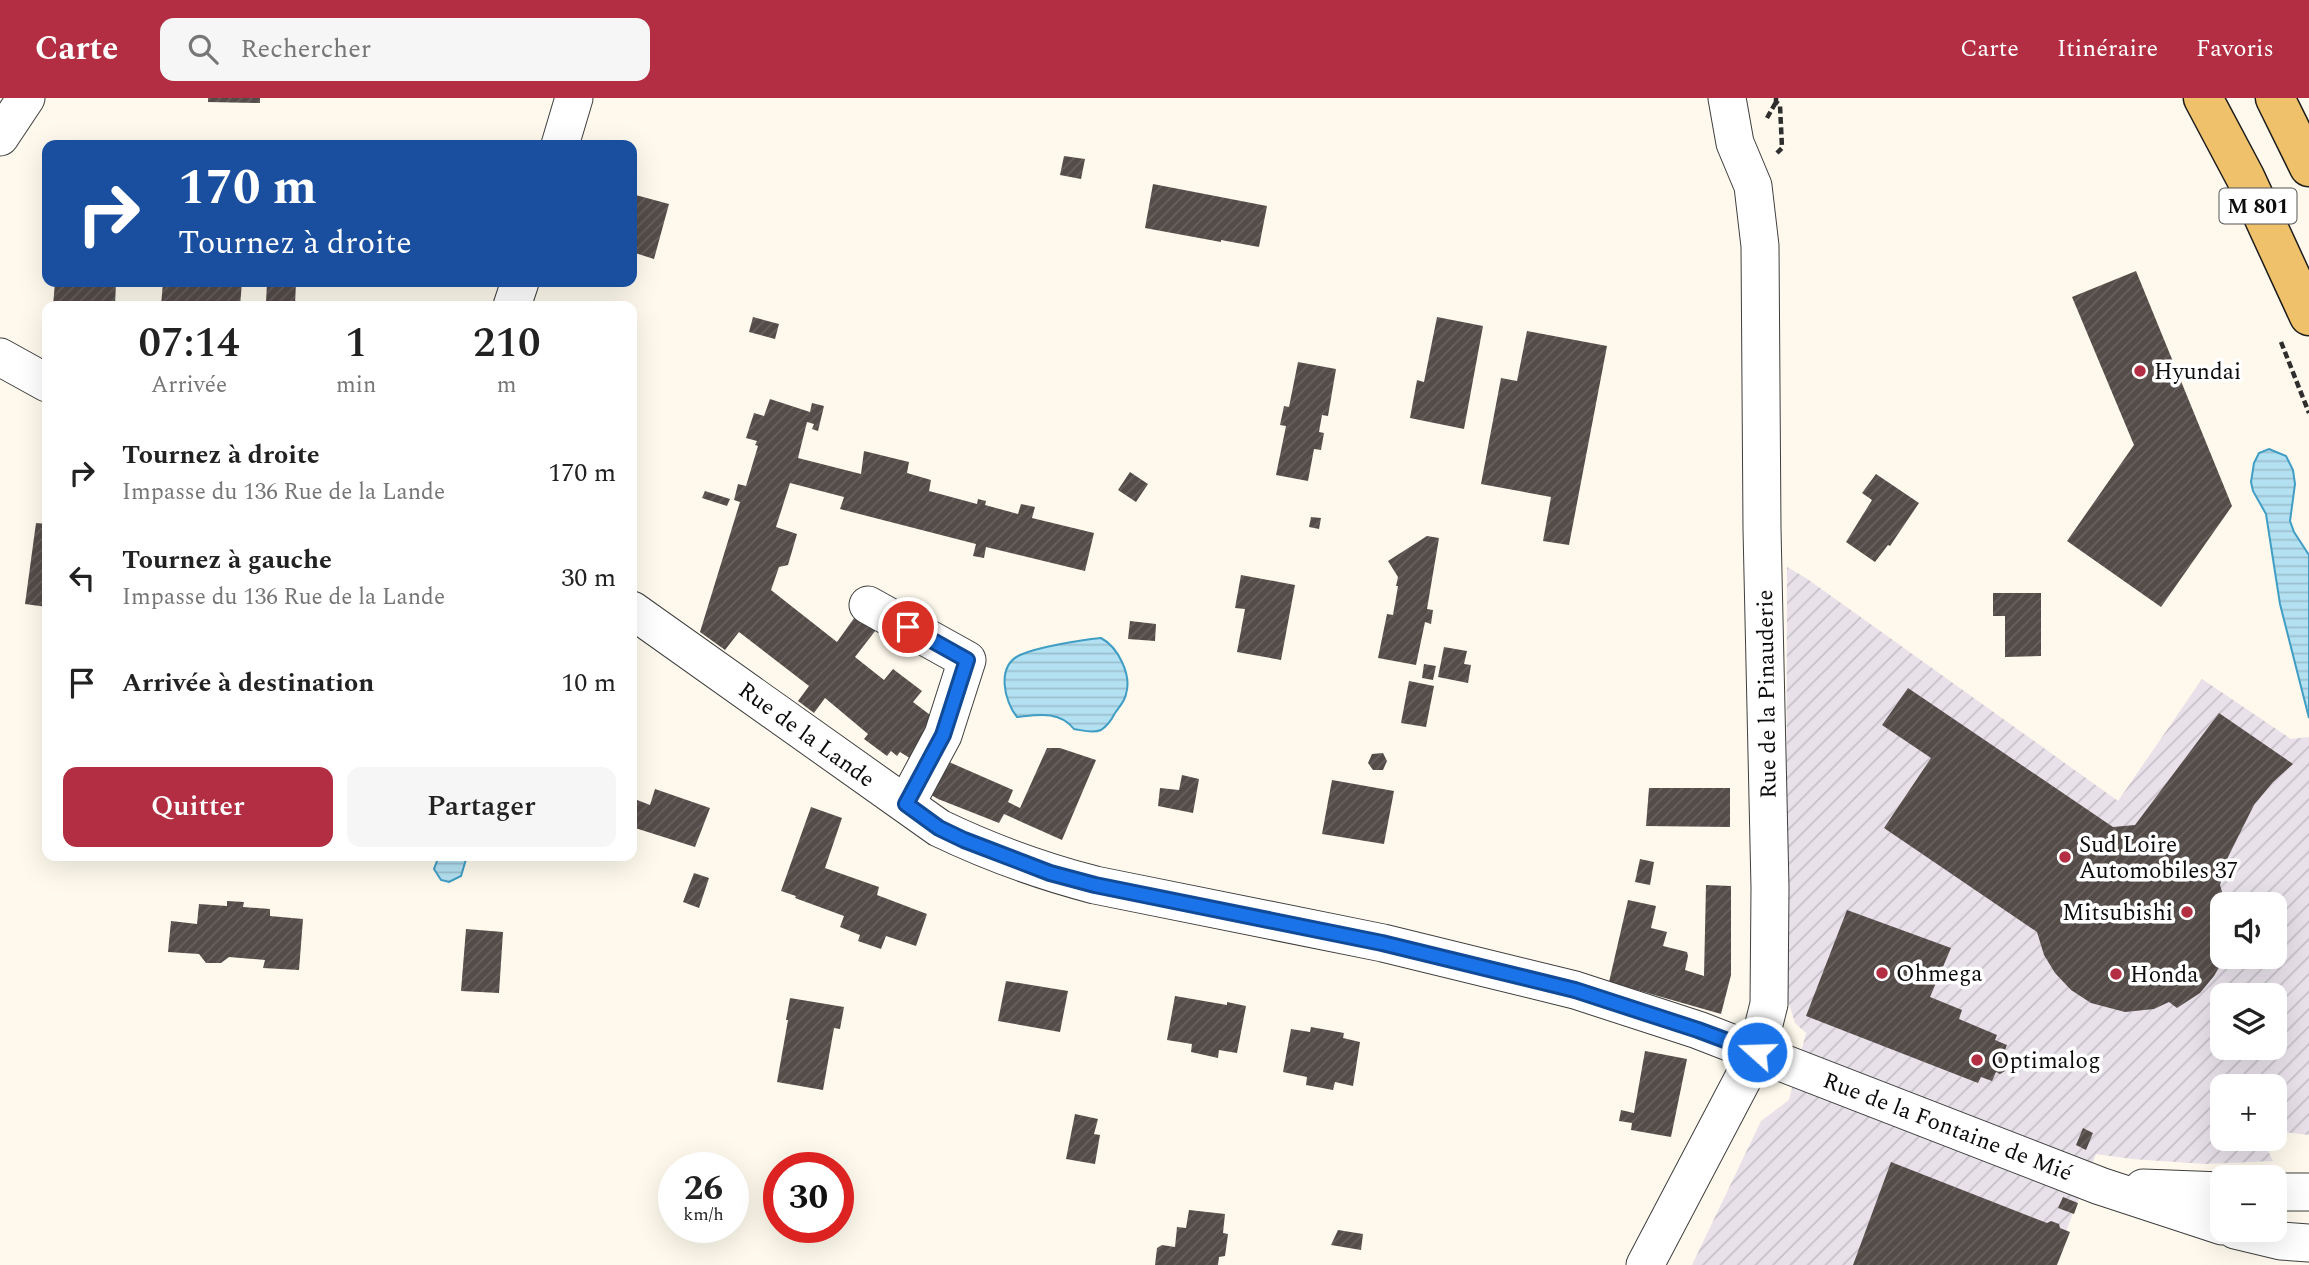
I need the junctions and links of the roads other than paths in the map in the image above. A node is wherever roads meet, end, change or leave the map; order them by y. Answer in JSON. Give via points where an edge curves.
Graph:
{"nodes":[{"id":1,"x":26,"y":98,"type":"edge"},
{"id":2,"x":574,"y":98,"type":"edge"},
{"id":3,"x":1727,"y":98,"type":"edge"},
{"id":4,"x":2203,"y":98,"type":"edge"},
{"id":5,"x":2274,"y":98,"type":"edge"},
{"id":6,"x":0,"y":137,"type":"edge"},
{"id":7,"x":561,"y":140,"type":"edge"},
{"id":8,"x":2309,"y":167,"type":"edge"},
{"id":9,"x":2309,"y":316,"type":"edge"},
{"id":10,"x":0,"y":357,"type":"edge"},
{"id":11,"x":42,"y":380,"type":"edge"},
{"id":12,"x":868,"y":605,"type":"dead end"},
{"id":13,"x":637,"y":614,"type":"edge"},
{"id":14,"x":906,"y":804,"type":"junction"},
{"id":15,"x":1757,"y":1052,"type":"junction"},
{"id":16,"x":2100,"y":1186,"type":"junction"},
{"id":17,"x":2210,"y":1191,"type":"edge"},
{"id":18,"x":2287,"y":1192,"type":"edge"},
{"id":19,"x":2309,"y":1192,"type":"edge"},
{"id":20,"x":2210,"y":1222,"type":"edge"},
{"id":21,"x":2266,"y":1242,"type":"edge"},
{"id":22,"x":2287,"y":1250,"type":"edge"},
{"id":23,"x":1644,"y":1265,"type":"edge"}],
"edges":[{"from":1,"to":6,"type":"street"},
{"from":2,"to":7,"type":"street"},
{"from":3,"to":15,"type":"street","name":"Rue de la Pinauderie","via":[[1735,142],[1753,186],[1760,246],[1770,888],[1769,1004]]},
{"from":4,"to":9,"type":"main road","number":"M 801"},
{"from":5,"to":8,"type":"main road","number":"M 801"},
{"from":10,"to":11,"type":"street"},
{"from":12,"to":14,"type":"street","via":[[967,660],[943,735]]},
{"from":13,"to":14,"type":"street","name":"Rue de la Lande"},
{"from":14,"to":15,"type":"street","name":"Rue de la Lande","via":[[939,828],[1050,873],[1382,943],[1575,990]]},
{"from":15,"to":16,"type":"street","name":"Rue de la Fontaine de Mié"},
{"from":15,"to":23,"type":"street","name":"Rue de la Pinauderie"},
{"from":16,"to":17,"type":"street","name":"Rue de la Fontaine de Mié"},
{"from":16,"to":20,"type":"street","name":"Rue de la Fontaine de Mié"},
{"from":18,"to":19,"type":"street"},
{"from":21,"to":22,"type":"street"}]}
